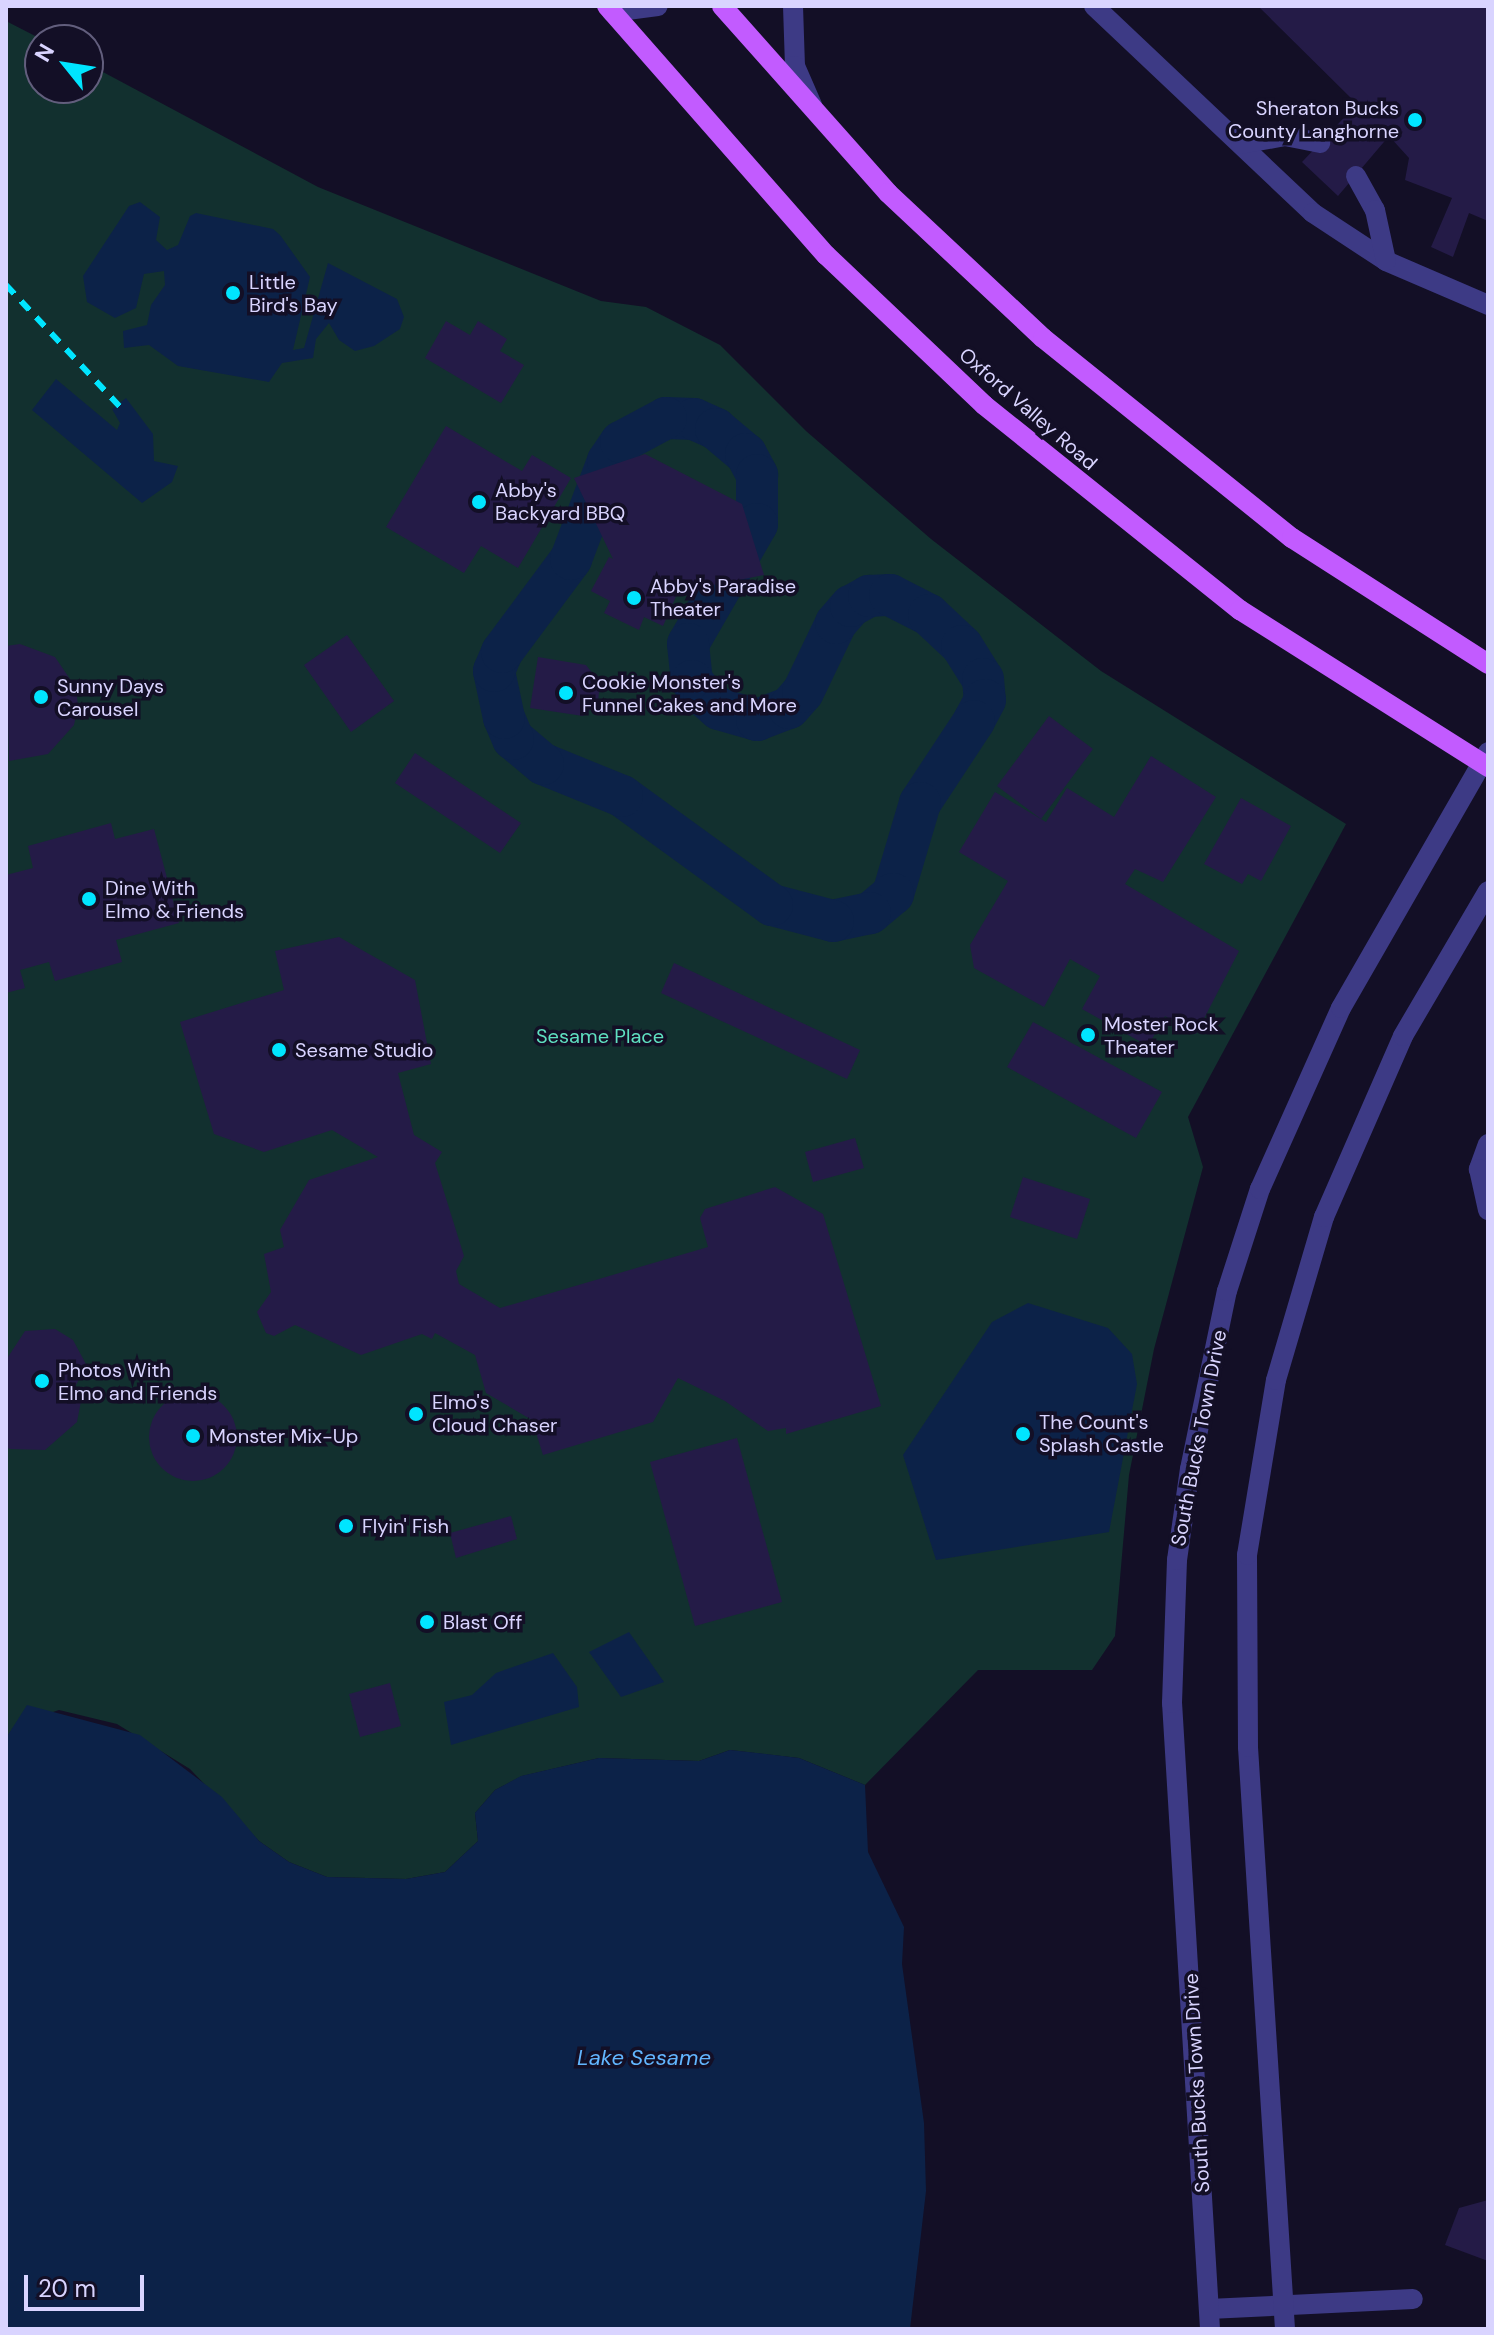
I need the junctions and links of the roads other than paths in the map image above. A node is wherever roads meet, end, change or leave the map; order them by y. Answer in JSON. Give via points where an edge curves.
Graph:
{"nodes":[{"id":1,"x":658,"y":6,"type":"edge"},
{"id":2,"x":722,"y":6,"type":"edge"},
{"id":3,"x":793,"y":6,"type":"edge"},
{"id":4,"x":1094,"y":6,"type":"edge"},
{"id":5,"x":610,"y":9,"type":"edge"},
{"id":6,"x":816,"y":116,"type":"junction"},
{"id":7,"x":1320,"y":143,"type":"dead end"},
{"id":8,"x":1241,"y":144,"type":"junction"},
{"id":9,"x":1356,"y":176,"type":"dead end"},
{"id":10,"x":1386,"y":261,"type":"junction"},
{"id":11,"x":1488,"y":305,"type":"edge"},
{"id":12,"x":1488,"y":664,"type":"edge"},
{"id":13,"x":1486,"y":760,"type":"edge"},
{"id":14,"x":1488,"y":891,"type":"edge"},
{"id":15,"x":1488,"y":1144,"type":"edge"},
{"id":16,"x":1488,"y":1210,"type":"edge"},
{"id":17,"x":1413,"y":2299,"type":"dead end"},
{"id":18,"x":1283,"y":2302,"type":"junction"},
{"id":19,"x":1210,"y":2319,"type":"edge"},
{"id":20,"x":1285,"y":2329,"type":"edge"}],
"edges":[{"from":1,"to":5,"type":"street"},
{"from":2,"to":6,"type":"main road"},
{"from":3,"to":6,"type":"street","via":[[795,66]]},
{"from":4,"to":8,"type":"street"},
{"from":5,"to":13,"type":"main road","name":"Oxford Valley Road","via":[[826,255],[984,405],[1240,610]]},
{"from":6,"to":12,"type":"main road","via":[[966,268],[1126,409],[1292,538]]},
{"from":7,"to":8,"type":"street","via":[[1285,136]]},
{"from":8,"to":10,"type":"street","via":[[1313,213]]},
{"from":9,"to":10,"type":"street","via":[[1375,210]]},
{"from":10,"to":11,"type":"street"},
{"from":13,"to":19,"type":"street","name":"South Bucks Town Drive","via":[[1341,1008],[1260,1189],[1227,1291],[1190,1469],[1177,1560],[1172,1703]]},
{"from":14,"to":18,"type":"street","via":[[1403,1036],[1324,1217],[1276,1380],[1247,1555],[1248,1747]]},
{"from":15,"to":16,"type":"street","via":[[1479,1169]]},
{"from":17,"to":18,"type":"street"},
{"from":18,"to":19,"type":"street"},
{"from":18,"to":20,"type":"street"}]}
